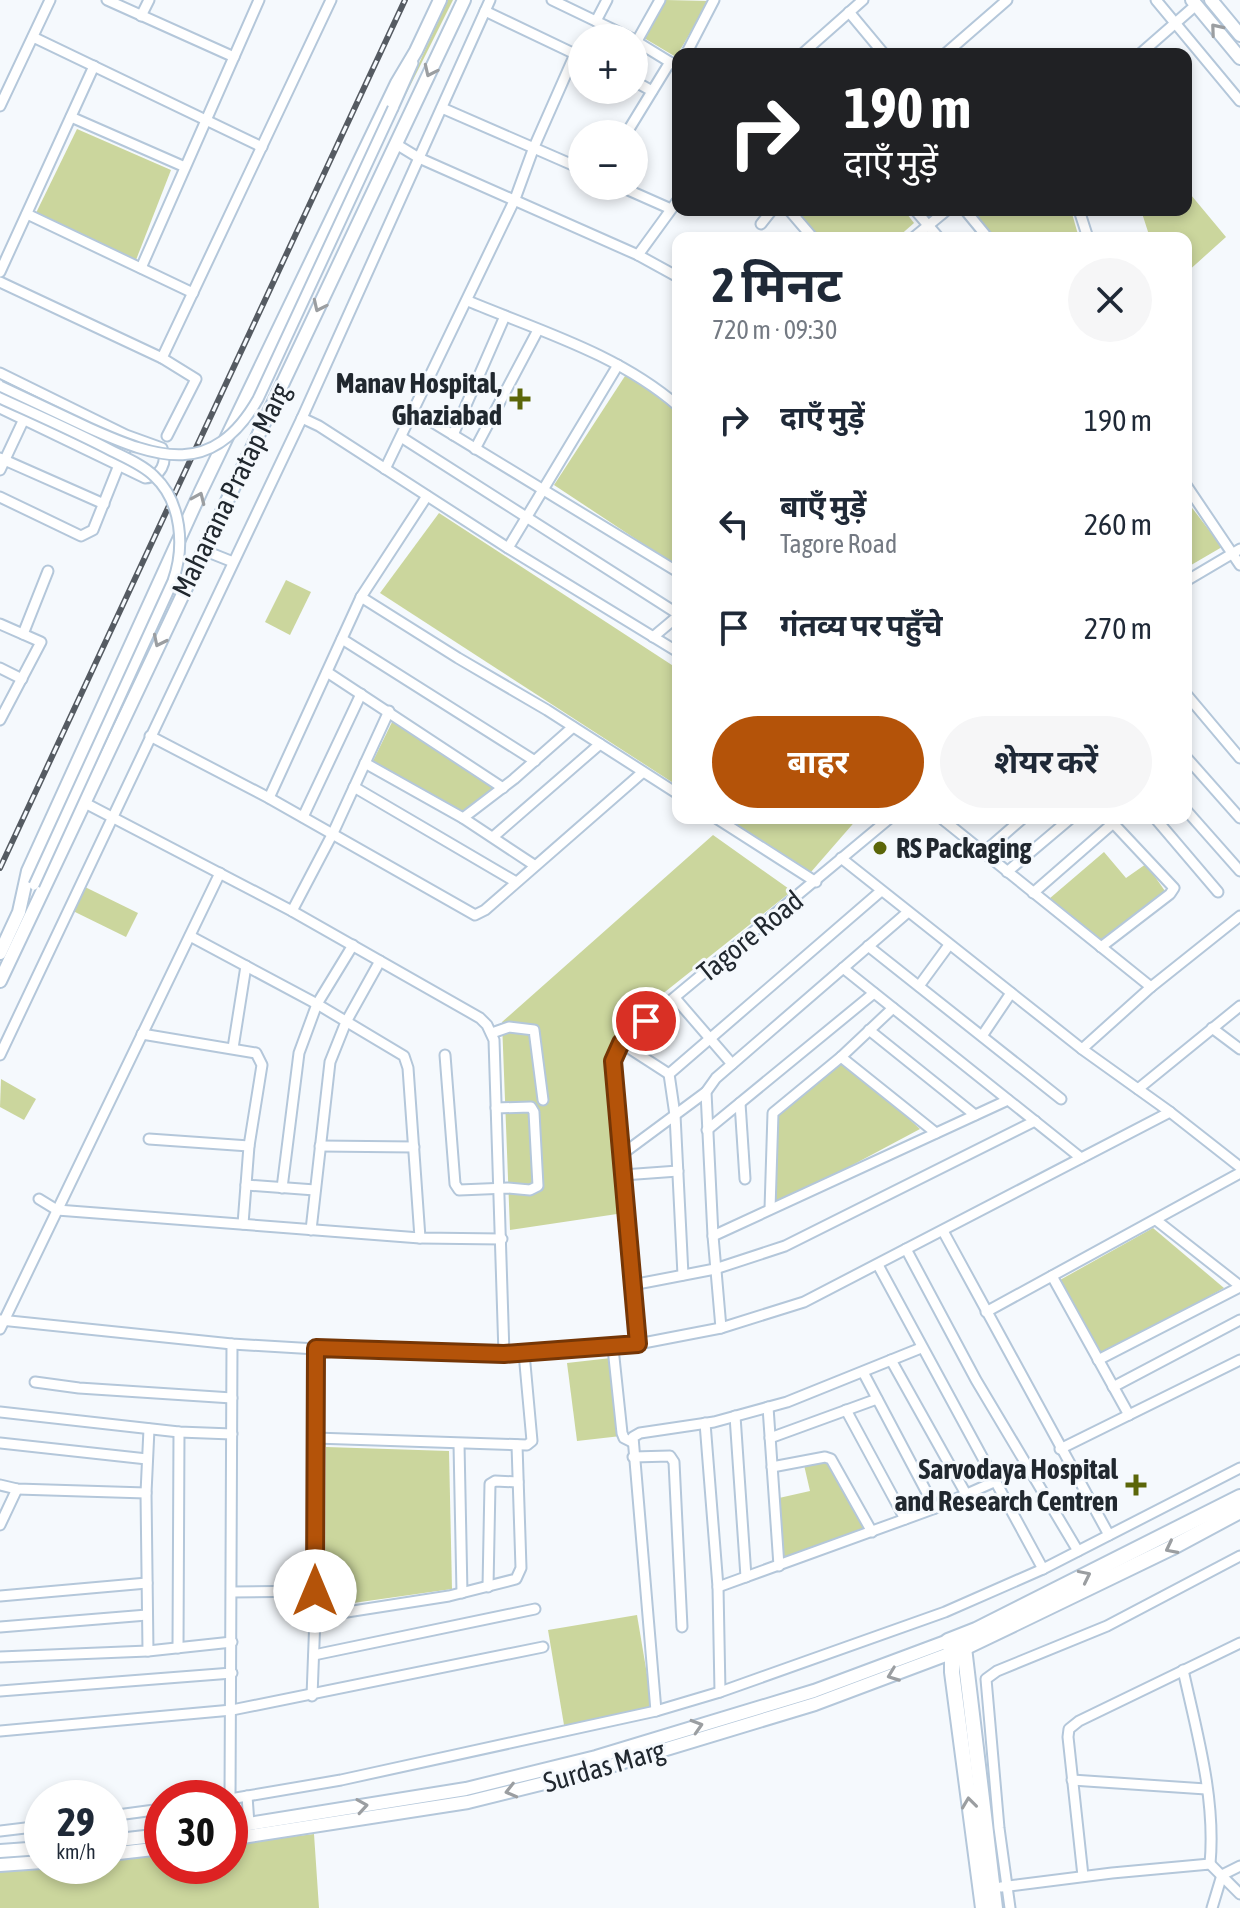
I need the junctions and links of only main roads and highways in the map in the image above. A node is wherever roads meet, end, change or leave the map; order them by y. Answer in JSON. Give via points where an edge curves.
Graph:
{"nodes":[{"id":1,"x":440,"y":0,"type":"edge"},
{"id":2,"x":464,"y":0,"type":"edge"},
{"id":3,"x":1211,"y":0,"type":"edge"},
{"id":4,"x":1194,"y":2,"type":"edge"},
{"id":5,"x":1240,"y":35,"type":"edge"},
{"id":6,"x":1240,"y":58,"type":"edge"},
{"id":7,"x":169,"y":564,"type":"junction"},
{"id":8,"x":191,"y":574,"type":"junction"},
{"id":9,"x":0,"y":953,"type":"edge"},
{"id":10,"x":0,"y":981,"type":"edge"},
{"id":11,"x":1240,"y":1497,"type":"edge"},
{"id":12,"x":1240,"y":1511,"type":"edge"},
{"id":13,"x":957,"y":1644,"type":"junction"},
{"id":14,"x":324,"y":1819,"type":"junction"},
{"id":15,"x":248,"y":1824,"type":"edge"},
{"id":16,"x":248,"y":1835,"type":"edge"},
{"id":17,"x":24,"y":1849,"type":"edge"},
{"id":18,"x":0,"y":1851,"type":"edge"},
{"id":19,"x":24,"y":1863,"type":"edge"},
{"id":20,"x":0,"y":1865,"type":"edge"},
{"id":21,"x":983,"y":1908,"type":"edge"},
{"id":22,"x":995,"y":1908,"type":"edge"}],
"edges":[{"from":7,"to":1,"type":"main road","name":"Maharana Pratap Marg","one_way":true},
{"from":2,"to":8,"type":"main road","name":"Maharana Pratap Marg","one_way":true},
{"from":3,"to":5,"type":"main road"},
{"from":6,"to":4,"type":"main road","one_way":true},
{"from":7,"to":8,"type":"main road"},
{"from":7,"to":9,"type":"main road","name":"Maharana Pratap Marg","via":[[28,871],[21,906]]},
{"from":8,"to":10,"type":"main road","name":"Maharana Pratap Marg","one_way":true},
{"from":13,"to":11,"type":"highway","one_way":true},
{"from":12,"to":13,"type":"highway","one_way":true,"via":[[1158,1555]]},
{"from":13,"to":14,"type":"main road","name":"Surdas Marg","via":[[815,1704],[597,1770],[468,1802]]},
{"from":21,"to":13,"type":"highway","one_way":true,"via":[[952,1672]]},
{"from":13,"to":22,"type":"highway","via":[[968,1682],[1000,1887]]},
{"from":14,"to":15,"type":"main road","name":"Surdas Marg"},
{"from":14,"to":16,"type":"main road","name":"Surdas Marg"},
{"from":17,"to":18,"type":"main road"},
{"from":19,"to":20,"type":"main road"}]}
